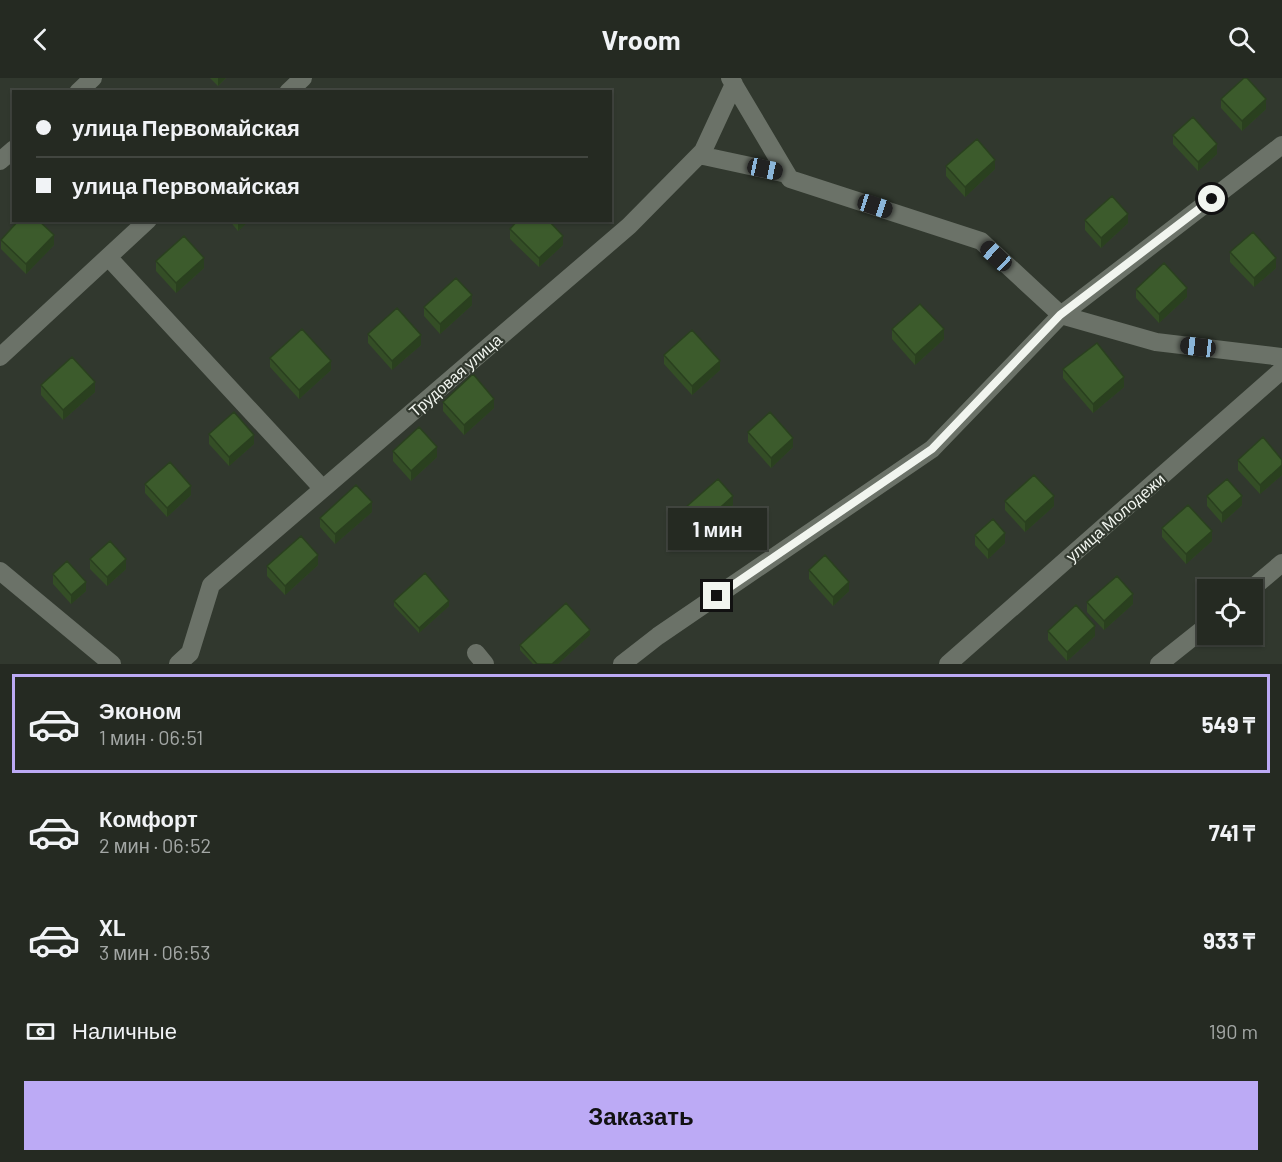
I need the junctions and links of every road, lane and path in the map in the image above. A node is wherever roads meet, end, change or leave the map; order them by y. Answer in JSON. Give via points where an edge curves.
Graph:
{"nodes":[{"id":1,"x":93,"y":78,"type":"edge"},
{"id":2,"x":303,"y":78,"type":"edge"},
{"id":3,"x":732,"y":81,"type":"edge"},
{"id":4,"x":80,"y":90,"type":"edge"},
{"id":5,"x":290,"y":90,"type":"edge"},
{"id":6,"x":1282,"y":145,"type":"edge"},
{"id":7,"x":12,"y":151,"type":"edge"},
{"id":8,"x":699,"y":155,"type":"junction"},
{"id":9,"x":0,"y":161,"type":"edge"},
{"id":10,"x":788,"y":174,"type":"junction"},
{"id":11,"x":146,"y":222,"type":"edge"},
{"id":12,"x":108,"y":257,"type":"junction"},
{"id":13,"x":1060,"y":315,"type":"junction"},
{"id":14,"x":0,"y":357,"type":"edge"},
{"id":15,"x":1282,"y":357,"type":"edge"},
{"id":16,"x":1282,"y":370,"type":"edge"},
{"id":17,"x":323,"y":489,"type":"junction"},
{"id":18,"x":1282,"y":563,"type":"edge"},
{"id":19,"x":0,"y":571,"type":"edge"},
{"id":20,"x":1263,"y":579,"type":"edge"},
{"id":21,"x":1197,"y":634,"type":"edge"},
{"id":22,"x":112,"y":664,"type":"edge"},
{"id":23,"x":178,"y":664,"type":"edge"},
{"id":24,"x":621,"y":664,"type":"edge"},
{"id":25,"x":948,"y":664,"type":"edge"},
{"id":26,"x":1159,"y":664,"type":"edge"}],
"edges":[{"from":1,"to":4,"type":"street"},
{"from":2,"to":5,"type":"street"},
{"from":3,"to":8,"type":"street","name":"Трудовая улица"},
{"from":3,"to":10,"type":"street"},
{"from":6,"to":13,"type":"street"},
{"from":7,"to":9,"type":"street"},
{"from":8,"to":10,"type":"street"},
{"from":8,"to":17,"type":"street","name":"Трудовая улица","via":[[629,226]]},
{"from":10,"to":13,"type":"street","via":[[790,179],[981,241]]},
{"from":11,"to":12,"type":"street"},
{"from":12,"to":14,"type":"street"},
{"from":12,"to":17,"type":"street"},
{"from":13,"to":15,"type":"street","via":[[1156,342]]},
{"from":13,"to":24,"type":"street","via":[[932,449]]},
{"from":16,"to":25,"type":"street","name":"улица Молодежи"},
{"from":17,"to":23,"type":"street","name":"Трудовая улица","via":[[211,585],[190,653]]},
{"from":18,"to":20,"type":"street"},
{"from":19,"to":22,"type":"street"},
{"from":21,"to":26,"type":"street"}]}
